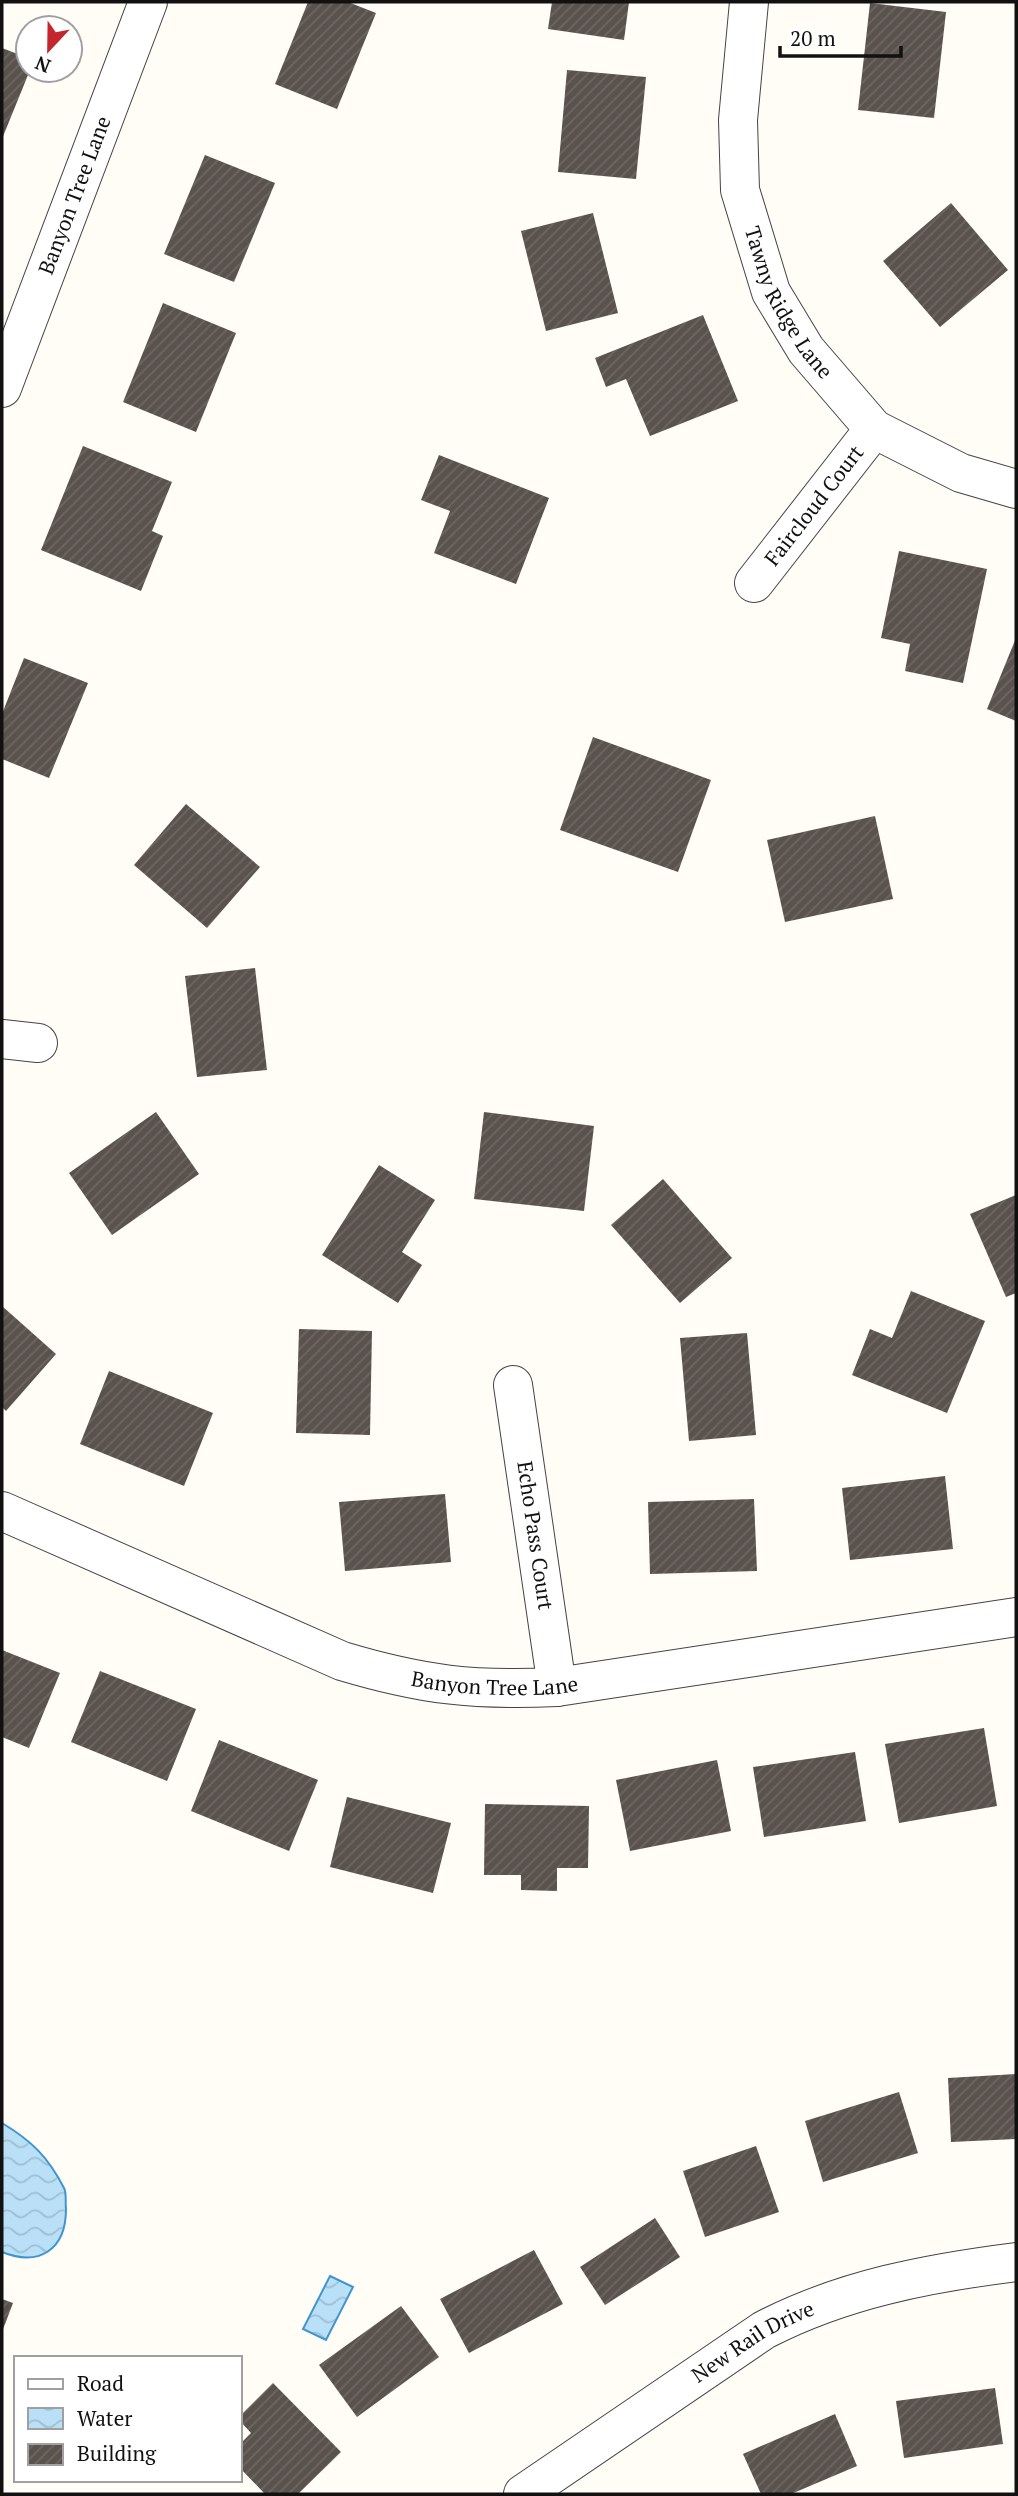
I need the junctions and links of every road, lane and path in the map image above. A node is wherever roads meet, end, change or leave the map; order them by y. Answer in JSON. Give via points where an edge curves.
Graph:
{"nodes":[{"id":1,"x":148,"y":2,"type":"edge"},
{"id":2,"x":749,"y":2,"type":"edge"},
{"id":3,"x":2,"y":388,"type":"edge"},
{"id":4,"x":874,"y":429,"type":"junction"},
{"id":5,"x":1016,"y":489,"type":"edge"},
{"id":6,"x":754,"y":583,"type":"dead end"},
{"id":7,"x":513,"y":1385,"type":"dead end"},
{"id":8,"x":2,"y":1511,"type":"edge"},
{"id":9,"x":1016,"y":1617,"type":"edge"},
{"id":10,"x":557,"y":1687,"type":"junction"},
{"id":11,"x":1016,"y":2262,"type":"edge"},
{"id":12,"x":523,"y":2494,"type":"edge"}],
"edges":[{"from":1,"to":3,"type":"street","name":"Banyon Tree Lane"},
{"from":2,"to":4,"type":"street","name":"Tawny Ridge Lane","via":[[737,120],[740,190],[756,250],[771,292],[806,350]]},
{"from":4,"to":5,"type":"street","name":"Tawny Ridge Lane","via":[[961,473]]},
{"from":4,"to":6,"type":"street","name":"Faircloud Court"},
{"from":7,"to":10,"type":"street","name":"Echo Pass Court"},
{"from":8,"to":10,"type":"street","name":"Banyon Tree Lane","via":[[342,1661],[444,1686]]},
{"from":9,"to":10,"type":"street","name":"Banyon Tree Lane"},
{"from":11,"to":12,"type":"street","name":"New Rail Drive","via":[[945,2271],[806,2308],[764,2330]]}]}
